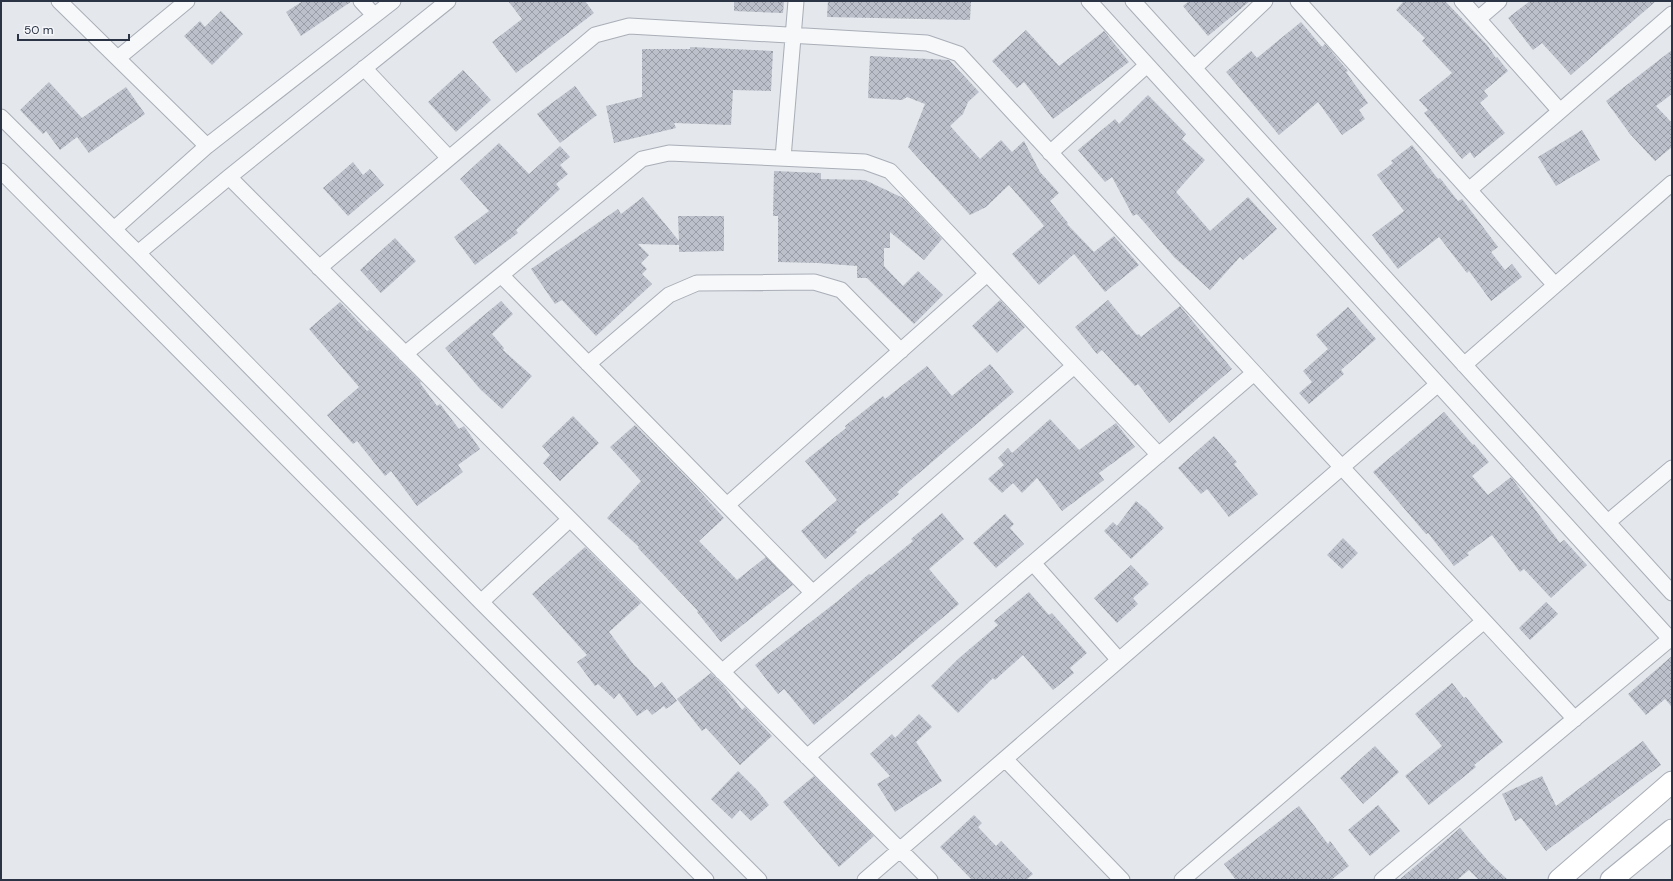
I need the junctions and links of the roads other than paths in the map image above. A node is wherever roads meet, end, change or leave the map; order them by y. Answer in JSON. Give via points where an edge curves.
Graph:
{"nodes":[{"id":1,"x":59,"y":1,"type":"edge"},
{"id":2,"x":188,"y":1,"type":"edge"},
{"id":3,"x":361,"y":1,"type":"edge"},
{"id":4,"x":393,"y":1,"type":"edge"},
{"id":5,"x":448,"y":1,"type":"edge"},
{"id":6,"x":796,"y":1,"type":"edge"},
{"id":7,"x":1089,"y":1,"type":"edge"},
{"id":8,"x":1133,"y":1,"type":"edge"},
{"id":9,"x":1265,"y":1,"type":"edge"},
{"id":10,"x":1298,"y":1,"type":"edge"},
{"id":11,"x":1462,"y":1,"type":"edge"},
{"id":12,"x":1499,"y":1,"type":"edge"},
{"id":13,"x":1672,"y":14,"type":"edge"},
{"id":14,"x":374,"y":15,"type":"junction"},
{"id":15,"x":1478,"y":19,"type":"junction"},
{"id":16,"x":793,"y":36,"type":"junction"},
{"id":17,"x":118,"y":58,"type":"junction"},
{"id":18,"x":1147,"y":65,"type":"junction"},
{"id":19,"x":364,"y":68,"type":"junction"},
{"id":20,"x":1194,"y":68,"type":"junction"},
{"id":21,"x":1560,"y":111,"type":"junction"},
{"id":22,"x":1,"y":117,"type":"edge"},
{"id":23,"x":207,"y":146,"type":"junction"},
{"id":24,"x":1050,"y":153,"type":"junction"},
{"id":25,"x":449,"y":158,"type":"junction"},
{"id":26,"x":783,"y":158,"type":"junction"},
{"id":27,"x":1,"y":171,"type":"edge"},
{"id":28,"x":228,"y":177,"type":"junction"},
{"id":29,"x":1672,"y":183,"type":"edge"},
{"id":30,"x":1469,"y":190,"type":"junction"},
{"id":31,"x":114,"y":229,"type":"junction"},
{"id":32,"x":138,"y":253,"type":"junction"},
{"id":33,"x":319,"y":268,"type":"junction"},
{"id":34,"x":987,"y":274,"type":"junction"},
{"id":35,"x":501,"y":275,"type":"junction"},
{"id":36,"x":1555,"y":285,"type":"junction"},
{"id":37,"x":901,"y":351,"type":"junction"},
{"id":38,"x":405,"y":354,"type":"junction"},
{"id":39,"x":588,"y":364,"type":"junction"},
{"id":40,"x":1464,"y":364,"type":"junction"},
{"id":41,"x":1074,"y":366,"type":"junction"},
{"id":42,"x":1254,"y":373,"type":"junction"},
{"id":43,"x":1438,"y":384,"type":"junction"},
{"id":44,"x":1158,"y":455,"type":"junction"},
{"id":45,"x":1341,"y":467,"type":"junction"},
{"id":46,"x":1672,"y":468,"type":"edge"},
{"id":47,"x":727,"y":505,"type":"junction"},
{"id":48,"x":570,"y":519,"type":"junction"},
{"id":49,"x":1608,"y":522,"type":"junction"},
{"id":50,"x":1033,"y":563,"type":"junction"},
{"id":51,"x":813,"y":593,"type":"junction"},
{"id":52,"x":1672,"y":593,"type":"edge"},
{"id":53,"x":482,"y":602,"type":"junction"},
{"id":54,"x":1484,"y":621,"type":"junction"},
{"id":55,"x":1671,"y":640,"type":"edge"},
{"id":56,"x":1119,"y":660,"type":"junction"},
{"id":57,"x":722,"y":672,"type":"junction"},
{"id":58,"x":1574,"y":719,"type":"junction"},
{"id":59,"x":807,"y":757,"type":"junction"},
{"id":60,"x":1005,"y":759,"type":"junction"},
{"id":61,"x":1672,"y":782,"type":"edge"},
{"id":62,"x":1672,"y":830,"type":"edge"},
{"id":63,"x":900,"y":850,"type":"junction"},
{"id":64,"x":706,"y":880,"type":"edge"},
{"id":65,"x":759,"y":880,"type":"edge"},
{"id":66,"x":865,"y":880,"type":"edge"},
{"id":67,"x":930,"y":880,"type":"edge"},
{"id":68,"x":1122,"y":880,"type":"edge"},
{"id":69,"x":1182,"y":880,"type":"edge"},
{"id":70,"x":1382,"y":880,"type":"edge"},
{"id":71,"x":1559,"y":880,"type":"edge"},
{"id":72,"x":1611,"y":880,"type":"edge"}],
"edges":[{"from":1,"to":17,"type":"street"},
{"from":2,"to":17,"type":"street"},
{"from":3,"to":14,"type":"street"},
{"from":4,"to":14,"type":"street"},
{"from":5,"to":19,"type":"street"},
{"from":6,"to":16,"type":"street"},
{"from":7,"to":18,"type":"street"},
{"from":8,"to":20,"type":"street"},
{"from":9,"to":20,"type":"street"},
{"from":10,"to":30,"type":"street"},
{"from":11,"to":15,"type":"street"},
{"from":12,"to":15,"type":"street"},
{"from":13,"to":21,"type":"street"},
{"from":14,"to":23,"type":"street"},
{"from":15,"to":21,"type":"street"},
{"from":16,"to":24,"type":"street","via":[[927,43],[959,54]]},
{"from":16,"to":25,"type":"street","via":[[629,26],[595,35]]},
{"from":16,"to":26,"type":"street"},
{"from":17,"to":23,"type":"street"},
{"from":18,"to":24,"type":"street"},
{"from":18,"to":43,"type":"street"},
{"from":19,"to":25,"type":"street"},
{"from":19,"to":28,"type":"street"},
{"from":20,"to":40,"type":"street"},
{"from":21,"to":30,"type":"street"},
{"from":22,"to":31,"type":"street"},
{"from":23,"to":31,"type":"street"},
{"from":24,"to":42,"type":"street"},
{"from":25,"to":33,"type":"street"},
{"from":26,"to":34,"type":"street","via":[[865,162],[890,171]]},
{"from":26,"to":35,"type":"street","via":[[668,153],[642,158]]},
{"from":27,"to":64,"type":"street"},
{"from":28,"to":32,"type":"street"},
{"from":28,"to":33,"type":"street"},
{"from":29,"to":36,"type":"street"},
{"from":30,"to":36,"type":"street"},
{"from":31,"to":32,"type":"street"},
{"from":32,"to":53,"type":"street"},
{"from":33,"to":38,"type":"street"},
{"from":34,"to":37,"type":"street"},
{"from":34,"to":41,"type":"street"},
{"from":35,"to":38,"type":"street"},
{"from":35,"to":39,"type":"street"},
{"from":36,"to":40,"type":"street"},
{"from":37,"to":39,"type":"street","via":[[841,290],[814,282],[697,283],[669,295]]},
{"from":37,"to":47,"type":"street"},
{"from":38,"to":48,"type":"street"},
{"from":39,"to":47,"type":"street"},
{"from":40,"to":49,"type":"street"},
{"from":41,"to":44,"type":"street"},
{"from":41,"to":51,"type":"street"},
{"from":42,"to":44,"type":"street"},
{"from":42,"to":45,"type":"street"},
{"from":43,"to":45,"type":"street"},
{"from":43,"to":55,"type":"street"},
{"from":44,"to":50,"type":"street"},
{"from":45,"to":54,"type":"street"},
{"from":45,"to":56,"type":"street"},
{"from":46,"to":49,"type":"street"},
{"from":47,"to":51,"type":"street"},
{"from":48,"to":53,"type":"street"},
{"from":48,"to":57,"type":"street"},
{"from":49,"to":52,"type":"street"},
{"from":50,"to":56,"type":"street"},
{"from":50,"to":59,"type":"street"},
{"from":51,"to":57,"type":"street"},
{"from":53,"to":65,"type":"street"},
{"from":54,"to":58,"type":"street"},
{"from":54,"to":69,"type":"street"},
{"from":55,"to":58,"type":"street"},
{"from":56,"to":60,"type":"street"},
{"from":57,"to":59,"type":"street"},
{"from":58,"to":70,"type":"street"},
{"from":59,"to":63,"type":"street"},
{"from":60,"to":63,"type":"street"},
{"from":60,"to":68,"type":"street"},
{"from":61,"to":71,"type":"street"},
{"from":62,"to":72,"type":"street"},
{"from":63,"to":66,"type":"street"},
{"from":63,"to":67,"type":"street"}]}
